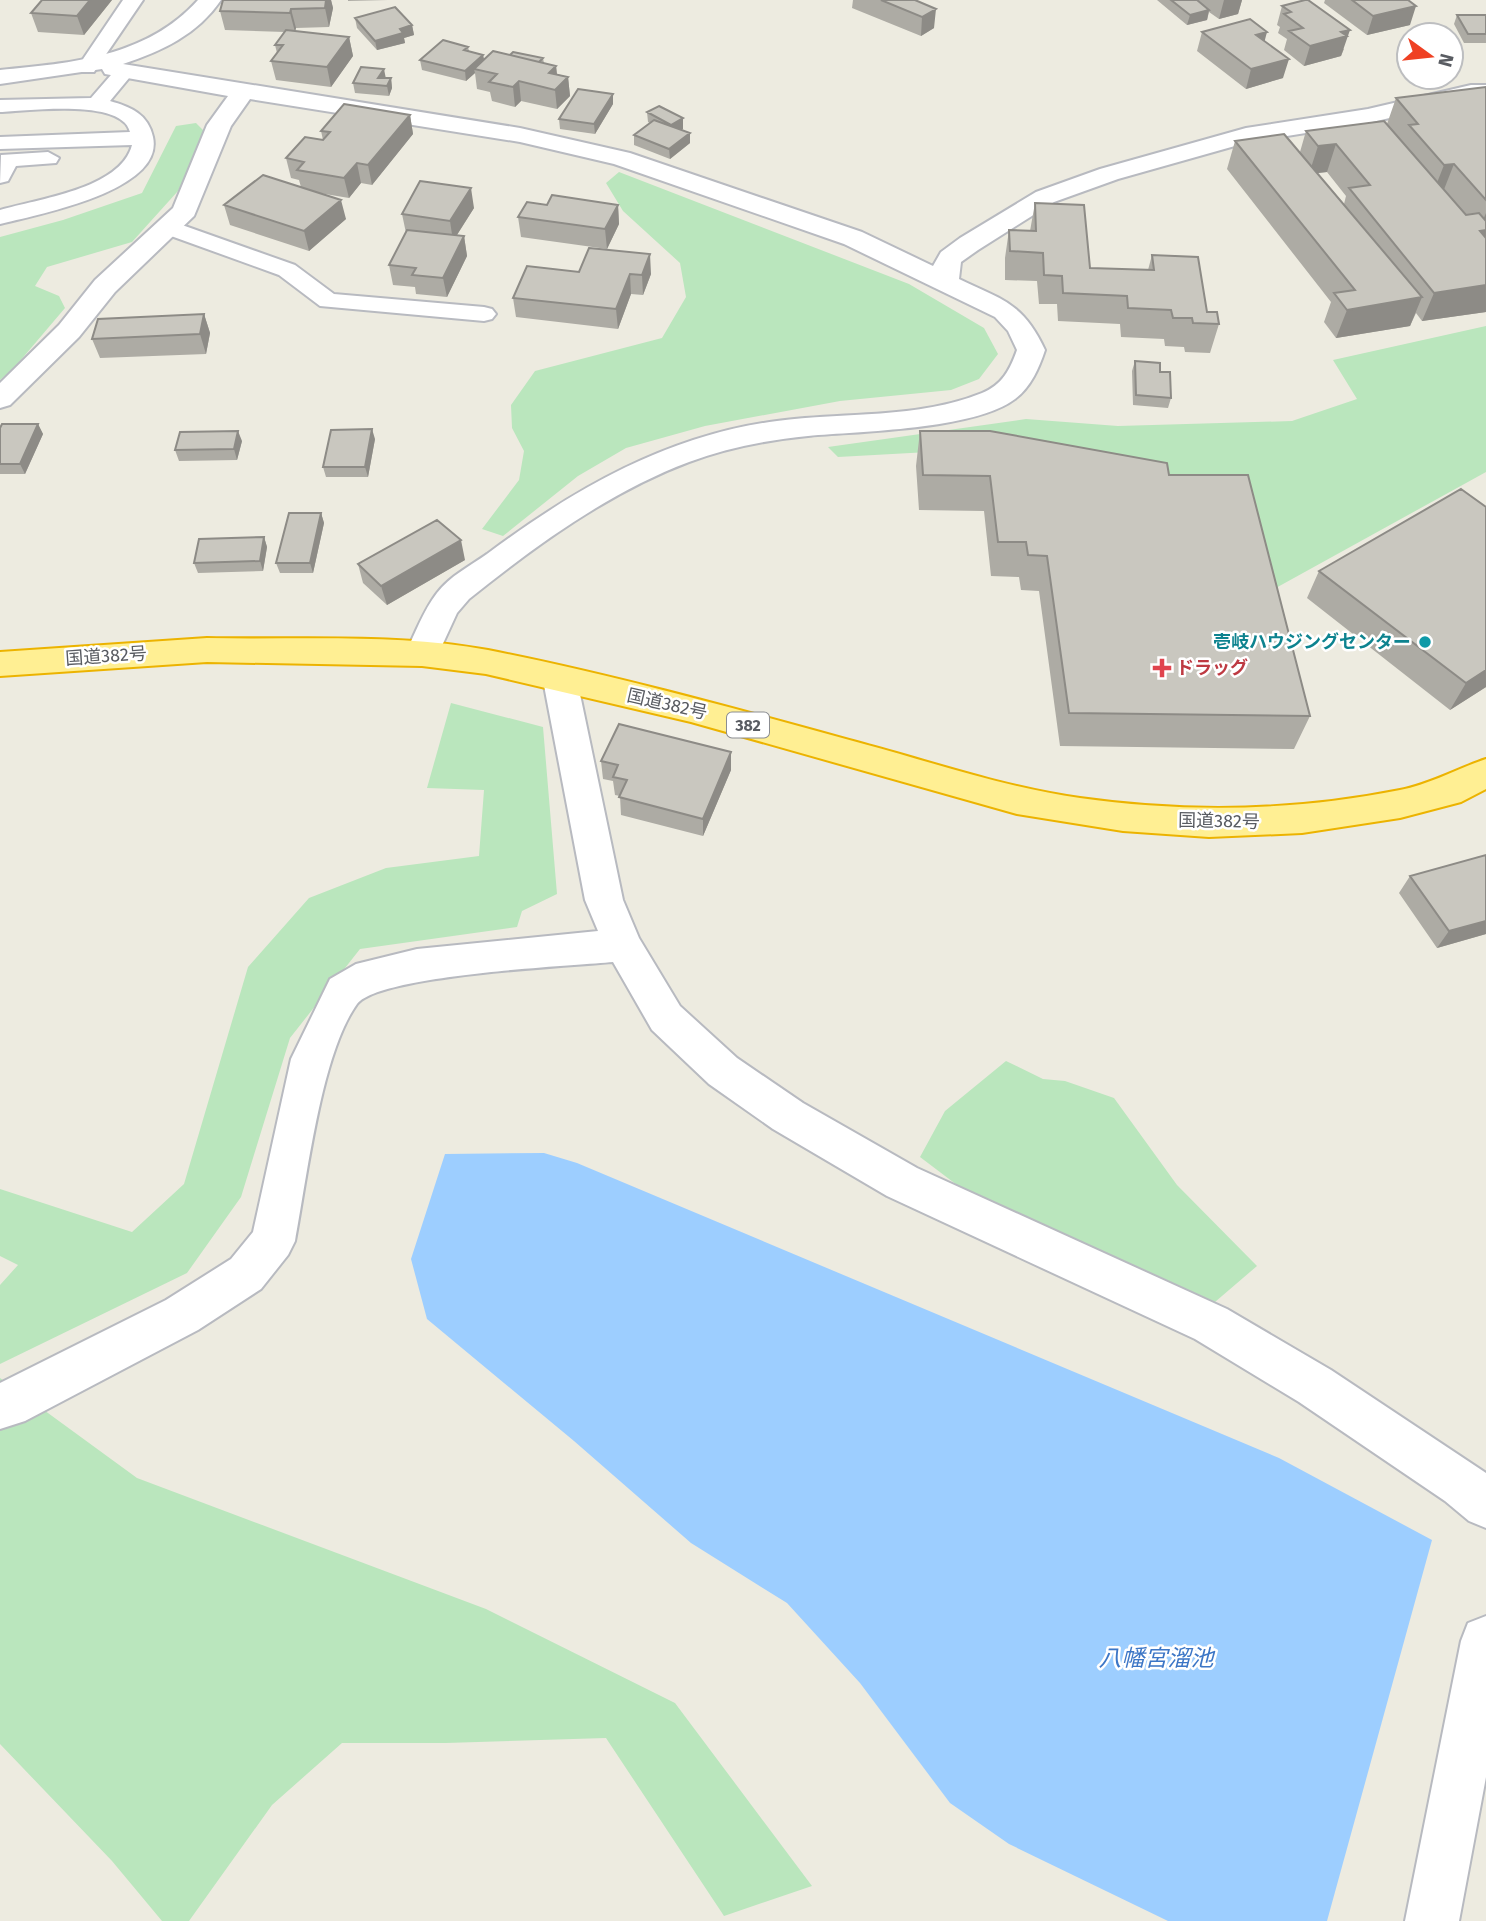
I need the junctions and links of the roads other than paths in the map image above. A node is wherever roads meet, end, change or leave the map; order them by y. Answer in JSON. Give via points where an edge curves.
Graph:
{"nodes":[{"id":1,"x":133,"y":0,"type":"edge"},
{"id":2,"x":210,"y":0,"type":"edge"},
{"id":3,"x":107,"y":67,"type":"junction"},
{"id":4,"x":0,"y":77,"type":"edge"},
{"id":5,"x":244,"y":91,"type":"junction"},
{"id":6,"x":1486,"y":92,"type":"edge"},
{"id":7,"x":97,"y":104,"type":"junction"},
{"id":8,"x":0,"y":106,"type":"edge"},
{"id":9,"x":144,"y":138,"type":"junction"},
{"id":10,"x":0,"y":143,"type":"edge"},
{"id":11,"x":67,"y":149,"type":"junction"},
{"id":12,"x":0,"y":176,"type":"edge"},
{"id":13,"x":46,"y":202,"type":"junction"},
{"id":14,"x":0,"y":217,"type":"edge"},
{"id":15,"x":168,"y":227,"type":"junction"},
{"id":16,"x":946,"y":280,"type":"junction"},
{"id":17,"x":484,"y":314,"type":"dead end"},
{"id":18,"x":0,"y":399,"type":"edge"},
{"id":19,"x":422,"y":654,"type":"junction"},
{"id":20,"x":0,"y":664,"type":"edge"},
{"id":21,"x":560,"y":680,"type":"junction"},
{"id":22,"x":1486,"y":773,"type":"edge"},
{"id":23,"x":623,"y":945,"type":"junction"},
{"id":24,"x":0,"y":1406,"type":"edge"},
{"id":25,"x":1486,"y":1504,"type":"edge"},
{"id":26,"x":1486,"y":1641,"type":"edge"},
{"id":27,"x":1432,"y":1921,"type":"edge"}],
"edges":[{"from":1,"to":3,"type":"lane"},
{"from":2,"to":3,"type":"street","via":[[171,33]]},
{"from":3,"to":4,"type":"street"},
{"from":3,"to":5,"type":"street"},
{"from":3,"to":7,"type":"lane"},
{"from":5,"to":15,"type":"street","via":[[219,125],[185,211]]},
{"from":5,"to":16,"type":"street","via":[[520,135],[621,158],[853,238]]},
{"from":6,"to":16,"type":"street","via":[[1246,135],[1109,174],[1045,197],[969,244],[950,258]]},
{"from":7,"to":8,"type":"lane"},
{"from":7,"to":9,"type":"lane","via":[[133,118]]},
{"from":9,"to":11,"type":"lane"},
{"from":9,"to":13,"type":"lane","via":[[141,154],[122,175],[86,192]]},
{"from":10,"to":11,"type":"lane"},
{"from":11,"to":12,"type":"lane","via":[[9,160]]},
{"from":11,"to":13,"type":"lane"},
{"from":13,"to":14,"type":"lane"},
{"from":15,"to":17,"type":"lane","via":[[287,270],[328,301]]},
{"from":15,"to":18,"type":"street","via":[[105,286],[69,331]]},
{"from":16,"to":19,"type":"street","via":[[1005,311],[1021,328],[1031,350],[1024,372],[1009,391],[990,401],[942,412],[749,435],[660,461],[614,482],[535,533],[449,600]]},
{"from":19,"to":20,"type":"highway","name":"国道382号","number":"382","via":[[206,650]]},
{"from":19,"to":21,"type":"highway","name":"国道382号","number":"382","via":[[486,662]]},
{"from":21,"to":22,"type":"highway","name":"国道382号","number":"382","via":[[691,709],[958,785],[1089,813],[1209,823],[1302,819],[1401,804],[1448,792]]},
{"from":21,"to":23,"type":"street","via":[[604,900]]},
{"from":23,"to":24,"type":"street","via":[[417,965],[370,976],[344,990],[311,1059],[273,1241],[246,1274],[182,1315]]},
{"from":23,"to":25,"type":"street","via":[[666,1018],[723,1071],[788,1116],[902,1182],[1211,1324],[1315,1386]]},
{"from":26,"to":27,"type":"street"}]}
